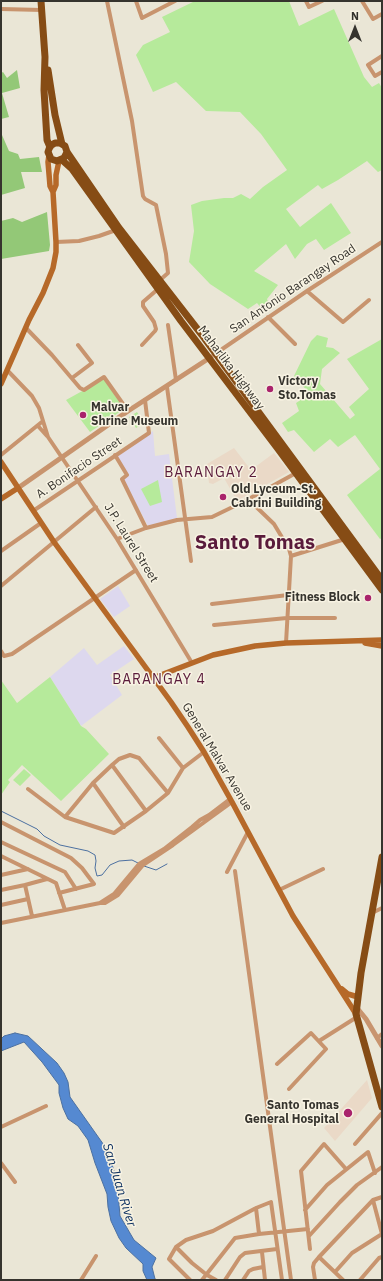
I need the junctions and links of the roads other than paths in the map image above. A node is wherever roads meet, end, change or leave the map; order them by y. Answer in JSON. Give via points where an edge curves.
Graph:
{"nodes":[{"id":1,"x":41,"y":1,"type":"edge"},
{"id":2,"x":107,"y":1,"type":"edge"},
{"id":3,"x":136,"y":1,"type":"edge"},
{"id":4,"x":163,"y":1,"type":"edge"},
{"id":5,"x":175,"y":1,"type":"edge"},
{"id":6,"x":306,"y":1,"type":"edge"},
{"id":7,"x":322,"y":1,"type":"edge"},
{"id":8,"x":362,"y":1,"type":"edge"},
{"id":9,"x":166,"y":6,"type":"junction"},
{"id":10,"x":1,"y":9,"type":"edge"},
{"id":11,"x":42,"y":10,"type":"junction"},
{"id":12,"x":382,"y":14,"type":"edge"},
{"id":13,"x":45,"y":56,"type":"junction"},
{"id":14,"x":382,"y":56,"type":"edge"},
{"id":15,"x":382,"y":72,"type":"edge"},
{"id":16,"x":62,"y":144,"type":"junction"},
{"id":17,"x":50,"y":147,"type":"junction"},
{"id":18,"x":67,"y":152,"type":"junction"},
{"id":19,"x":49,"y":155,"type":"junction"},
{"id":20,"x":61,"y":160,"type":"junction"},
{"id":21,"x":53,"y":192,"type":"junction"},
{"id":22,"x":117,"y":229,"type":"junction"},
{"id":23,"x":56,"y":242,"type":"junction"},
{"id":24,"x":382,"y":242,"type":"edge"},
{"id":25,"x":160,"y":280,"type":"junction"},
{"id":26,"x":158,"y":289,"type":"junction"},
{"id":27,"x":307,"y":291,"type":"junction"},
{"id":28,"x":369,"y":300,"type":"dead end"},
{"id":29,"x":268,"y":317,"type":"junction"},
{"id":30,"x":168,"y":325,"type":"dead end"},
{"id":31,"x":26,"y":328,"type":"junction"},
{"id":32,"x":295,"y":344,"type":"dead end"},
{"id":33,"x":78,"y":345,"type":"dead end"},
{"id":34,"x":142,"y":345,"type":"dead end"},
{"id":35,"x":212,"y":356,"type":"junction"},
{"id":36,"x":8,"y":371,"type":"junction"},
{"id":37,"x":72,"y":378,"type":"junction"},
{"id":38,"x":176,"y":380,"type":"junction"},
{"id":39,"x":1,"y":384,"type":"edge"},
{"id":40,"x":167,"y":387,"type":"junction"},
{"id":41,"x":145,"y":400,"type":"junction"},
{"id":42,"x":128,"y":411,"type":"junction"},
{"id":43,"x":43,"y":422,"type":"junction"},
{"id":44,"x":38,"y":426,"type":"junction"},
{"id":45,"x":48,"y":437,"type":"junction"},
{"id":46,"x":1,"y":455,"type":"edge"},
{"id":47,"x":115,"y":455,"type":"junction"},
{"id":48,"x":62,"y":457,"type":"junction"},
{"id":49,"x":1,"y":462,"type":"edge"},
{"id":50,"x":298,"y":471,"type":"junction"},
{"id":51,"x":78,"y":480,"type":"junction"},
{"id":52,"x":18,"y":488,"type":"junction"},
{"id":53,"x":1,"y":499,"type":"edge"},
{"id":54,"x":248,"y":499,"type":"junction"},
{"id":55,"x":96,"y":507,"type":"junction"},
{"id":56,"x":33,"y":511,"type":"junction"},
{"id":57,"x":185,"y":519,"type":"junction"},
{"id":58,"x":41,"y":523,"type":"junction"},
{"id":59,"x":146,"y":528,"type":"junction"},
{"id":60,"x":117,"y":539,"type":"junction"},
{"id":61,"x":345,"y":539,"type":"junction"},
{"id":62,"x":54,"y":542,"type":"junction"},
{"id":63,"x":1,"y":551,"type":"edge"},
{"id":64,"x":291,"y":556,"type":"junction"},
{"id":65,"x":191,"y":560,"type":"dead end"},
{"id":66,"x":136,"y":570,"type":"junction"},
{"id":67,"x":382,"y":580,"type":"edge"},
{"id":68,"x":1,"y":586,"type":"edge"},
{"id":69,"x":382,"y":590,"type":"edge"},
{"id":70,"x":288,"y":595,"type":"junction"},
{"id":71,"x":95,"y":598,"type":"junction"},
{"id":72,"x":212,"y":604,"type":"dead end"},
{"id":73,"x":287,"y":618,"type":"junction"},
{"id":74,"x":335,"y":618,"type":"dead end"},
{"id":75,"x":214,"y":625,"type":"dead end"},
{"id":76,"x":382,"y":640,"type":"edge"},
{"id":77,"x":360,"y":642,"type":"junction"},
{"id":78,"x":286,"y":643,"type":"junction"},
{"id":79,"x":382,"y":646,"type":"edge"},
{"id":80,"x":1,"y":651,"type":"edge"},
{"id":81,"x":3,"y":657,"type":"edge"},
{"id":82,"x":192,"y":663,"type":"junction"},
{"id":83,"x":153,"y":678,"type":"junction"},
{"id":84,"x":159,"y":738,"type":"dead end"},
{"id":85,"x":204,"y":752,"type":"junction"},
{"id":86,"x":112,"y":765,"type":"junction"},
{"id":87,"x":183,"y":768,"type":"junction"},
{"id":88,"x":93,"y":783,"type":"junction"},
{"id":89,"x":28,"y":789,"type":"dead end"},
{"id":90,"x":168,"y":793,"type":"junction"},
{"id":91,"x":231,"y":801,"type":"junction"},
{"id":92,"x":146,"y":810,"type":"junction"},
{"id":93,"x":65,"y":817,"type":"junction"},
{"id":94,"x":1,"y":822,"type":"edge"},
{"id":95,"x":124,"y":827,"type":"junction"},
{"id":96,"x":248,"y":832,"type":"junction"},
{"id":97,"x":1,"y":842,"type":"edge"},
{"id":98,"x":1,"y":856,"type":"edge"},
{"id":99,"x":382,"y":857,"type":"edge"},
{"id":100,"x":6,"y":858,"type":"junction"},
{"id":101,"x":1,"y":859,"type":"edge"},
{"id":102,"x":323,"y":868,"type":"dead end"},
{"id":103,"x":28,"y":869,"type":"junction"},
{"id":104,"x":235,"y":871,"type":"dead end"},
{"id":105,"x":227,"y":872,"type":"dead end"},
{"id":106,"x":1,"y":875,"type":"edge"},
{"id":107,"x":48,"y":879,"type":"junction"},
{"id":108,"x":25,"y":885,"type":"junction"},
{"id":109,"x":76,"y":889,"type":"junction"},
{"id":110,"x":1,"y":890,"type":"edge"},
{"id":111,"x":279,"y":890,"type":"junction"},
{"id":112,"x":59,"y":892,"type":"junction"},
{"id":113,"x":28,"y":900,"type":"junction"},
{"id":114,"x":1,"y":905,"type":"edge"},
{"id":115,"x":382,"y":908,"type":"edge"},
{"id":116,"x":65,"y":910,"type":"junction"},
{"id":117,"x":372,"y":913,"type":"junction"},
{"id":118,"x":32,"y":916,"type":"junction"},
{"id":119,"x":1,"y":923,"type":"edge"},
{"id":120,"x":339,"y":987,"type":"junction"},
{"id":121,"x":358,"y":997,"type":"junction"},
{"id":122,"x":356,"y":1013,"type":"junction"},
{"id":123,"x":382,"y":1034,"type":"edge"},
{"id":124,"x":377,"y":1038,"type":"junction"},
{"id":125,"x":319,"y":1041,"type":"junction"},
{"id":126,"x":382,"y":1046,"type":"edge"},
{"id":127,"x":277,"y":1064,"type":"dead end"},
{"id":128,"x":289,"y":1089,"type":"dead end"},
{"id":129,"x":46,"y":1106,"type":"dead end"},
{"id":130,"x":382,"y":1107,"type":"edge"},
{"id":131,"x":382,"y":1113,"type":"edge"},
{"id":132,"x":1,"y":1127,"type":"edge"},
{"id":133,"x":355,"y":1144,"type":"dead end"},
{"id":134,"x":1,"y":1163,"type":"edge"},
{"id":135,"x":382,"y":1167,"type":"edge"},
{"id":136,"x":346,"y":1169,"type":"junction"},
{"id":137,"x":375,"y":1173,"type":"junction"},
{"id":138,"x":14,"y":1182,"type":"dead end"},
{"id":139,"x":382,"y":1197,"type":"edge"},
{"id":140,"x":373,"y":1200,"type":"junction"},
{"id":141,"x":256,"y":1208,"type":"junction"},
{"id":142,"x":305,"y":1210,"type":"junction"},
{"id":143,"x":308,"y":1229,"type":"junction"},
{"id":144,"x":284,"y":1232,"type":"junction"},
{"id":145,"x":276,"y":1233,"type":"junction"},
{"id":146,"x":259,"y":1234,"type":"junction"},
{"id":147,"x":382,"y":1234,"type":"edge"},
{"id":148,"x":309,"y":1236,"type":"junction"},
{"id":149,"x":176,"y":1247,"type":"junction"},
{"id":150,"x":310,"y":1249,"type":"dead end"},
{"id":151,"x":276,"y":1250,"type":"junction"},
{"id":152,"x":262,"y":1252,"type":"junction"},
{"id":153,"x":96,"y":1256,"type":"dead end"},
{"id":154,"x":319,"y":1257,"type":"junction"},
{"id":155,"x":382,"y":1257,"type":"edge"},
{"id":156,"x":264,"y":1267,"type":"junction"},
{"id":157,"x":334,"y":1272,"type":"junction"},
{"id":158,"x":207,"y":1275,"type":"junction"},
{"id":159,"x":81,"y":1280,"type":"edge"},
{"id":160,"x":190,"y":1280,"type":"edge"},
{"id":161,"x":202,"y":1280,"type":"edge"},
{"id":162,"x":216,"y":1280,"type":"edge"},
{"id":163,"x":225,"y":1280,"type":"edge"},
{"id":164,"x":243,"y":1280,"type":"edge"},
{"id":165,"x":265,"y":1280,"type":"edge"},
{"id":166,"x":282,"y":1280,"type":"edge"},
{"id":167,"x":291,"y":1280,"type":"edge"},
{"id":168,"x":315,"y":1280,"type":"edge"},
{"id":169,"x":343,"y":1280,"type":"edge"},
{"id":170,"x":360,"y":1280,"type":"edge"}],
"edges":[{"from":1,"to":11,"type":"highway"},
{"from":2,"to":25,"type":"street","via":[[132,122],[143,196],[156,205],[166,254],[168,274]]},
{"from":3,"to":9,"type":"street","via":[[142,18]]},
{"from":4,"to":9,"type":"street"},
{"from":5,"to":9,"type":"street"},
{"from":6,"to":7,"type":"street","via":[[309,7]]},
{"from":8,"to":12,"type":"street","via":[[373,19]]},
{"from":10,"to":11,"type":"street"},
{"from":11,"to":13,"type":"highway"},
{"from":13,"to":16,"type":"highway"},
{"from":13,"to":17,"type":"highway","via":[[47,140]]},
{"from":14,"to":15,"type":"street","via":[[368,65],[375,76]]},
{"from":16,"to":17,"type":"highway","via":[[55,143]]},
{"from":16,"to":18,"type":"highway"},
{"from":17,"to":19,"type":"highway"},
{"from":18,"to":20,"type":"highway"},
{"from":18,"to":22,"type":"highway","name":"Maharlika Highway"},
{"from":19,"to":20,"type":"highway","via":[[53,160]]},
{"from":19,"to":21,"type":"main road","via":[[50,186]]},
{"from":20,"to":21,"type":"main road"},
{"from":20,"to":22,"type":"highway","name":"Maharlika Highway","via":[[70,167]]},
{"from":21,"to":23,"type":"main road"},
{"from":22,"to":23,"type":"street","via":[[79,241]]},
{"from":22,"to":25,"type":"highway","name":"Maharlika Highway"},
{"from":22,"to":26,"type":"highway","name":"Maharlika Highway"},
{"from":23,"to":31,"type":"main road","via":[[53,268]]},
{"from":24,"to":27,"type":"street","name":"San Antonio Barangay Road"},
{"from":25,"to":35,"type":"highway","name":"Maharlika Highway"},
{"from":26,"to":34,"type":"street","via":[[143,302],[156,329]]},
{"from":26,"to":35,"type":"highway","name":"Maharlika Highway"},
{"from":27,"to":28,"type":"street","via":[[343,322]]},
{"from":27,"to":29,"type":"street","name":"San Antonio Barangay Road"},
{"from":29,"to":32,"type":"street"},
{"from":29,"to":35,"type":"street","name":"San Antonio Barangay Road"},
{"from":30,"to":38,"type":"street"},
{"from":31,"to":36,"type":"main road"},
{"from":31,"to":37,"type":"street"},
{"from":33,"to":37,"type":"street","via":[[92,363]]},
{"from":35,"to":38,"type":"street"},
{"from":35,"to":50,"type":"highway","name":"Maharlika Highway"},
{"from":36,"to":39,"type":"main road"},
{"from":36,"to":43,"type":"street","name":"J.P. Laurel Street","via":[[32,396]]},
{"from":37,"to":42,"type":"street","via":[[84,390],[104,377]]},
{"from":38,"to":40,"type":"street"},
{"from":40,"to":41,"type":"street"},
{"from":40,"to":57,"type":"street"},
{"from":41,"to":42,"type":"street"},
{"from":41,"to":47,"type":"street","name":"A. Bonifacio Street","via":[[149,433]]},
{"from":42,"to":48,"type":"street"},
{"from":43,"to":44,"type":"street"},
{"from":43,"to":45,"type":"street","name":"J.P. Laurel Street"},
{"from":44,"to":45,"type":"street","name":"J.P. Laurel Street"},
{"from":44,"to":46,"type":"street"},
{"from":45,"to":48,"type":"street","name":"J.P. Laurel Street"},
{"from":47,"to":51,"type":"street","name":"A. Bonifacio Street"},
{"from":47,"to":59,"type":"street","via":[[127,475],[122,479]]},
{"from":48,"to":51,"type":"street","name":"J.P. Laurel Street"},
{"from":48,"to":52,"type":"street"},
{"from":49,"to":52,"type":"main road","name":"General Malvar Avenue"},
{"from":50,"to":54,"type":"street"},
{"from":50,"to":61,"type":"highway","name":"Maharlika Highway"},
{"from":50,"to":67,"type":"highway","name":"Maharlika Highway"},
{"from":51,"to":55,"type":"street","name":"J.P. Laurel Street"},
{"from":51,"to":56,"type":"street","name":"A. Bonifacio Street"},
{"from":52,"to":53,"type":"main road"},
{"from":52,"to":56,"type":"main road","name":"General Malvar Avenue"},
{"from":54,"to":57,"type":"street","via":[[212,517]]},
{"from":54,"to":64,"type":"street","via":[[274,524]]},
{"from":55,"to":60,"type":"street","name":"J.P. Laurel Street"},
{"from":55,"to":62,"type":"street"},
{"from":56,"to":58,"type":"main road","name":"General Malvar Avenue"},
{"from":57,"to":59,"type":"street"},
{"from":57,"to":65,"type":"street"},
{"from":58,"to":62,"type":"main road","name":"General Malvar Avenue"},
{"from":58,"to":63,"type":"street"},
{"from":59,"to":60,"type":"street"},
{"from":60,"to":66,"type":"street","name":"J.P. Laurel Street"},
{"from":61,"to":64,"type":"street"},
{"from":61,"to":69,"type":"highway","name":"Maharlika Highway"},
{"from":62,"to":68,"type":"street"},
{"from":62,"to":71,"type":"main road","name":"General Malvar Avenue"},
{"from":64,"to":70,"type":"street"},
{"from":66,"to":71,"type":"street"},
{"from":66,"to":82,"type":"street","name":"J.P. Laurel Street"},
{"from":70,"to":72,"type":"street"},
{"from":70,"to":73,"type":"street"},
{"from":71,"to":81,"type":"street","via":[[12,654]]},
{"from":71,"to":83,"type":"main road","name":"General Malvar Avenue"},
{"from":73,"to":74,"type":"street"},
{"from":73,"to":75,"type":"street"},
{"from":73,"to":78,"type":"street"},
{"from":76,"to":77,"type":"main road"},
{"from":77,"to":78,"type":"main road"},
{"from":77,"to":79,"type":"main road"},
{"from":78,"to":82,"type":"main road","via":[[236,650]]},
{"from":80,"to":81,"type":"street"},
{"from":82,"to":83,"type":"main road"},
{"from":83,"to":85,"type":"main road","name":"General Malvar Avenue"},
{"from":84,"to":87,"type":"street"},
{"from":85,"to":87,"type":"street"},
{"from":85,"to":91,"type":"main road","name":"General Malvar Avenue"},
{"from":86,"to":88,"type":"street"},
{"from":86,"to":90,"type":"street","via":[[130,755],[139,758]]},
{"from":86,"to":92,"type":"street"},
{"from":87,"to":90,"type":"street"},
{"from":88,"to":93,"type":"street"},
{"from":88,"to":95,"type":"street"},
{"from":89,"to":93,"type":"street"},
{"from":90,"to":92,"type":"street"},
{"from":91,"to":96,"type":"main road","name":"General Malvar Avenue"},
{"from":91,"to":116,"type":"street","via":[[139,864],[114,894],[100,903]]},
{"from":92,"to":95,"type":"street"},
{"from":93,"to":95,"type":"street","via":[[111,833]]},
{"from":94,"to":109,"type":"street","via":[[72,858],[94,884]]},
{"from":96,"to":105,"type":"street"},
{"from":96,"to":111,"type":"main road","name":"General Malvar Avenue"},
{"from":97,"to":109,"type":"street","via":[[65,872]]},
{"from":98,"to":100,"type":"street"},
{"from":99,"to":117,"type":"highway"},
{"from":100,"to":101,"type":"street"},
{"from":100,"to":103,"type":"street"},
{"from":102,"to":111,"type":"street"},
{"from":103,"to":106,"type":"street"},
{"from":103,"to":107,"type":"street"},
{"from":104,"to":144,"type":"street"},
{"from":107,"to":108,"type":"street"},
{"from":107,"to":112,"type":"street","via":[[56,883]]},
{"from":108,"to":110,"type":"street"},
{"from":108,"to":113,"type":"street"},
{"from":109,"to":112,"type":"street"},
{"from":111,"to":120,"type":"main road","name":"General Malvar Avenue"},
{"from":112,"to":116,"type":"street"},
{"from":113,"to":114,"type":"street"},
{"from":113,"to":118,"type":"street"},
{"from":115,"to":117,"type":"street"},
{"from":116,"to":118,"type":"street"},
{"from":117,"to":121,"type":"highway"},
{"from":118,"to":119,"type":"street"},
{"from":120,"to":121,"type":"main road","via":[[348,994]]},
{"from":120,"to":122,"type":"main road","name":"General Malvar Avenue"},
{"from":121,"to":122,"type":"highway"},
{"from":122,"to":124,"type":"street","via":[[366,1019]]},
{"from":122,"to":125,"type":"street"},
{"from":122,"to":130,"type":"highway"},
{"from":123,"to":124,"type":"street"},
{"from":124,"to":126,"type":"street"},
{"from":125,"to":127,"type":"street","via":[[311,1033]]},
{"from":125,"to":128,"type":"street","via":[[326,1049]]},
{"from":129,"to":132,"type":"street"},
{"from":131,"to":133,"type":"street"},
{"from":134,"to":138,"type":"street"},
{"from":135,"to":137,"type":"street"},
{"from":136,"to":137,"type":"street","via":[[368,1152]]},
{"from":136,"to":142,"type":"street","via":[[327,1185]]},
{"from":136,"to":142,"type":"street","via":[[324,1144],[301,1171]]},
{"from":137,"to":148,"type":"street","via":[[357,1185]]},
{"from":139,"to":140,"type":"street"},
{"from":140,"to":147,"type":"street"},
{"from":140,"to":154,"type":"street"},
{"from":141,"to":145,"type":"street","via":[[271,1202]]},
{"from":141,"to":146,"type":"street"},
{"from":141,"to":149,"type":"street"},
{"from":142,"to":143,"type":"street"},
{"from":143,"to":144,"type":"street"},
{"from":143,"to":148,"type":"street"},
{"from":144,"to":145,"type":"street"},
{"from":144,"to":167,"type":"street"},
{"from":145,"to":146,"type":"street"},
{"from":145,"to":151,"type":"street"},
{"from":146,"to":158,"type":"street","via":[[235,1238]]},
{"from":147,"to":157,"type":"street","via":[[352,1253]]},
{"from":148,"to":150,"type":"street"},
{"from":149,"to":158,"type":"street"},
{"from":149,"to":160,"type":"street","via":[[170,1259]]},
{"from":151,"to":152,"type":"street"},
{"from":151,"to":166,"type":"street"},
{"from":152,"to":156,"type":"street"},
{"from":152,"to":163,"type":"street","via":[[245,1253]]},
{"from":153,"to":159,"type":"street"},
{"from":154,"to":157,"type":"street"},
{"from":154,"to":168,"type":"street","via":[[313,1267]]},
{"from":155,"to":170,"type":"street"},
{"from":156,"to":164,"type":"street","via":[[249,1271]]},
{"from":156,"to":165,"type":"street"},
{"from":157,"to":169,"type":"street"},
{"from":158,"to":161,"type":"street"},
{"from":158,"to":162,"type":"street"}]}
